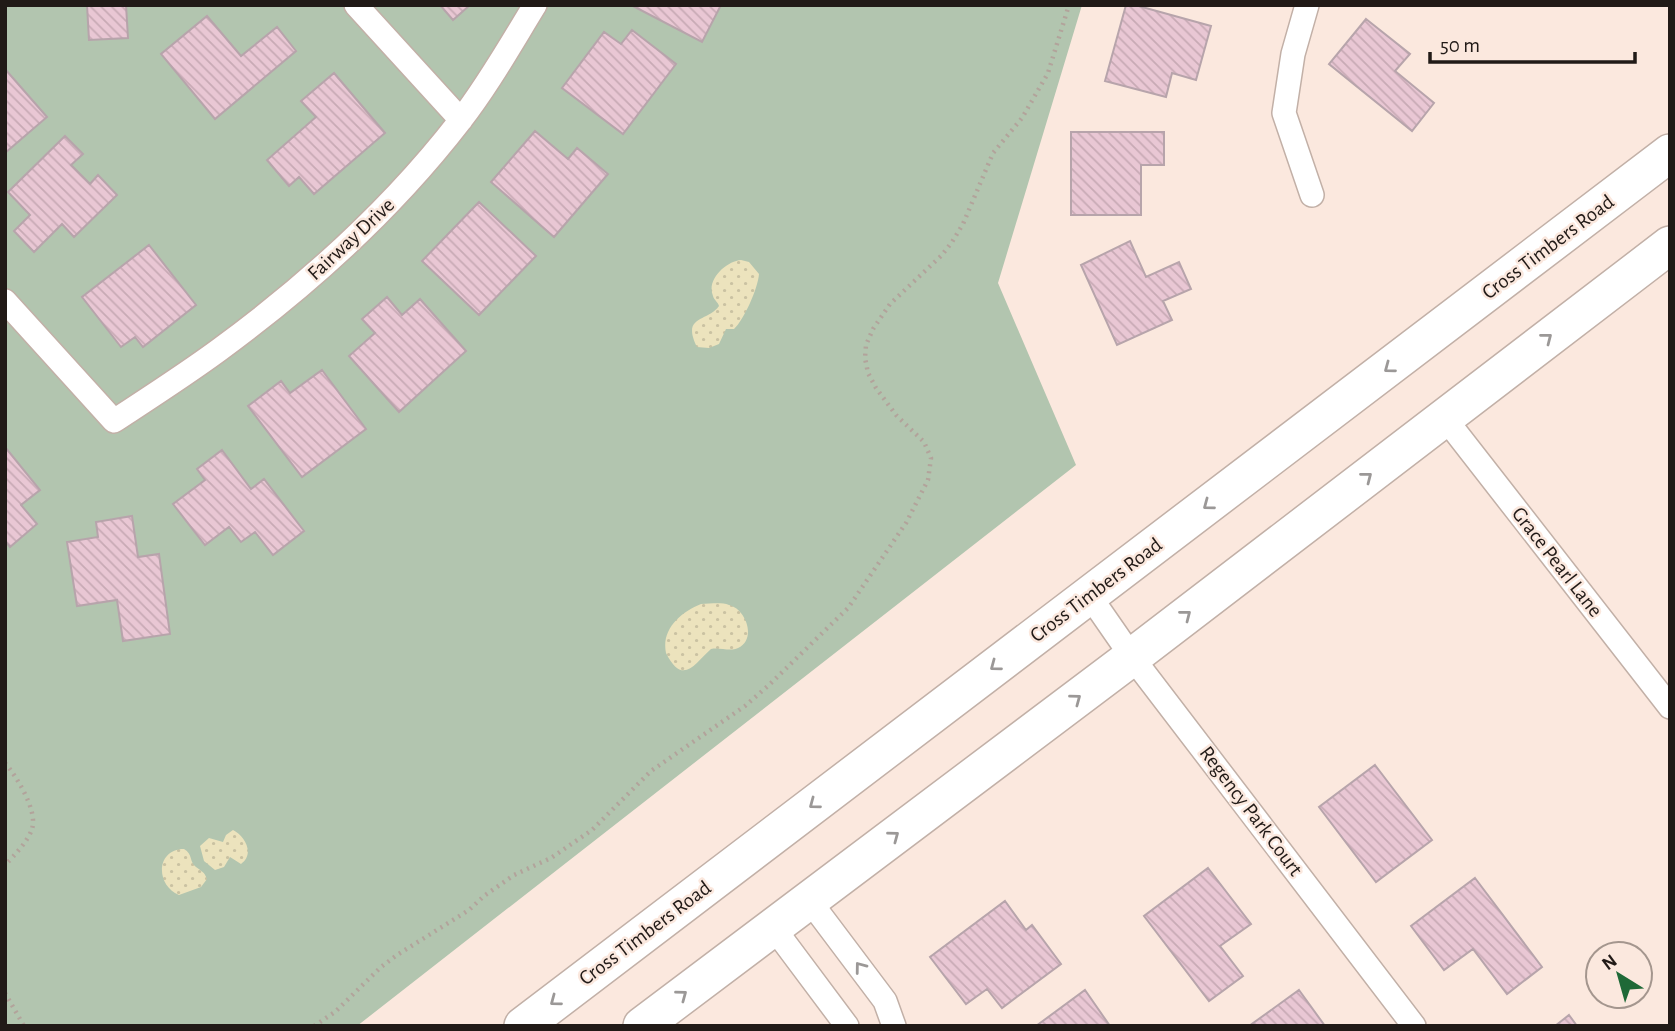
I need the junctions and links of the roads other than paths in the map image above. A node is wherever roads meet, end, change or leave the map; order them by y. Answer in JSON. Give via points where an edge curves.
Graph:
{"nodes":[{"id":1,"x":356,"y":5,"type":"edge"},
{"id":2,"x":535,"y":5,"type":"edge"},
{"id":3,"x":1307,"y":5,"type":"edge"},
{"id":4,"x":461,"y":120,"type":"junction"},
{"id":5,"x":1670,"y":153,"type":"edge"},
{"id":6,"x":1312,"y":195,"type":"dead end"},
{"id":7,"x":1670,"y":245,"type":"edge"},
{"id":8,"x":5,"y":302,"type":"edge"},
{"id":9,"x":1444,"y":417,"type":"junction"},
{"id":10,"x":1089,"y":595,"type":"junction"},
{"id":11,"x":1132,"y":657,"type":"junction"},
{"id":12,"x":1670,"y":707,"type":"edge"},
{"id":13,"x":809,"y":900,"type":"junction"},
{"id":14,"x":773,"y":927,"type":"junction"},
{"id":15,"x":523,"y":1026,"type":"edge"},
{"id":16,"x":642,"y":1026,"type":"edge"},
{"id":17,"x":846,"y":1026,"type":"edge"},
{"id":18,"x":894,"y":1026,"type":"edge"},
{"id":19,"x":1413,"y":1026,"type":"edge"}],
"edges":[{"from":1,"to":4,"type":"street"},
{"from":2,"to":4,"type":"street","name":"Fairway Drive"},
{"from":3,"to":6,"type":"street","via":[[1284,113]]},
{"from":4,"to":8,"type":"street","name":"Fairway Drive","via":[[391,202],[333,259],[218,351],[114,421]]},
{"from":5,"to":10,"type":"main road","name":"Cross Timbers Road","one_way":true},
{"from":9,"to":7,"type":"main road","one_way":true},
{"from":11,"to":9,"type":"main road","one_way":true},
{"from":9,"to":12,"type":"street","name":"Grace Pearl Lane"},
{"from":10,"to":11,"type":"street","name":"Regency Park Court"},
{"from":10,"to":15,"type":"main road","name":"Cross Timbers Road","one_way":true},
{"from":13,"to":11,"type":"main road","one_way":true},
{"from":11,"to":19,"type":"street","name":"Regency Park Court"},
{"from":13,"to":14,"type":"main road"},
{"from":18,"to":13,"type":"street","one_way":true,"via":[[885,1001]]},
{"from":16,"to":14,"type":"main road","one_way":true},
{"from":14,"to":17,"type":"street"}]}
